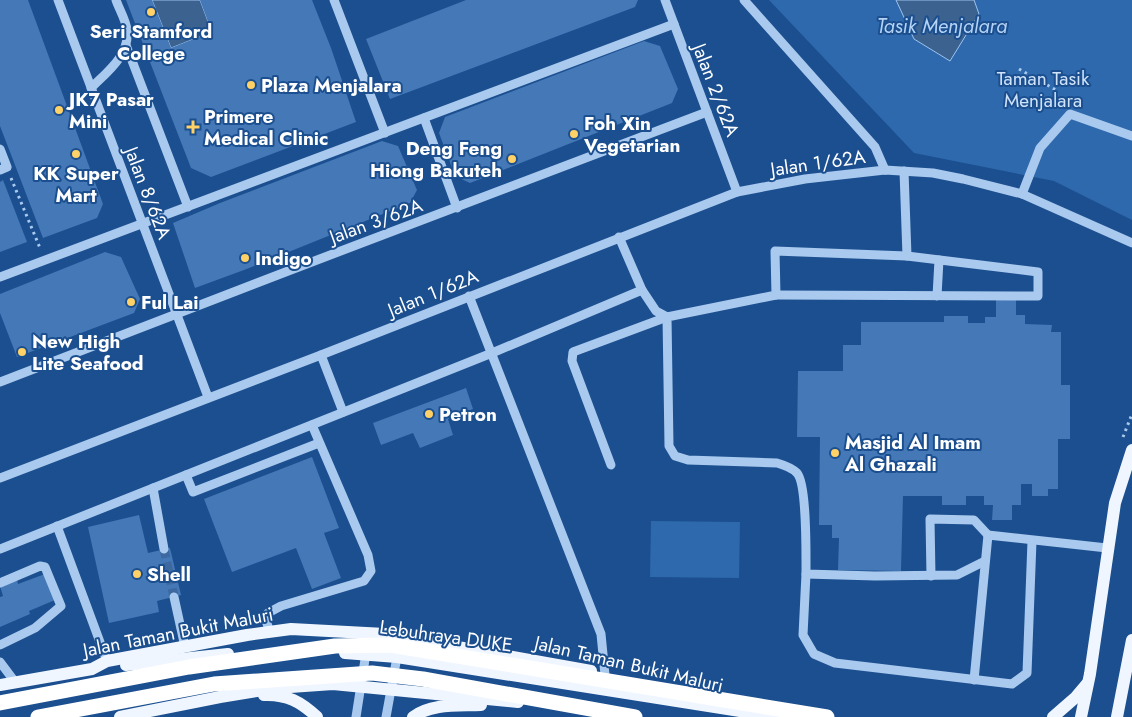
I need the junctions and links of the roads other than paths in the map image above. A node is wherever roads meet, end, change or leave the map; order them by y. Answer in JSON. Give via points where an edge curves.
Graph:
{"nodes":[{"id":1,"x":58,"y":0,"type":"edge"},
{"id":2,"x":116,"y":0,"type":"edge"},
{"id":3,"x":334,"y":0,"type":"edge"},
{"id":4,"x":665,"y":0,"type":"edge"},
{"id":5,"x":744,"y":0,"type":"edge"},
{"id":6,"x":674,"y":24,"type":"junction"},
{"id":7,"x":126,"y":45,"type":"junction"},
{"id":8,"x":91,"y":88,"type":"junction"},
{"id":9,"x":707,"y":112,"type":"junction"},
{"id":10,"x":424,"y":118,"type":"junction"},
{"id":11,"x":385,"y":133,"type":"junction"},
{"id":12,"x":1132,"y":136,"type":"edge"},
{"id":13,"x":0,"y":149,"type":"edge"},
{"id":14,"x":4,"y":169,"type":"edge"},
{"id":15,"x":885,"y":170,"type":"junction"},
{"id":16,"x":904,"y":171,"type":"junction"},
{"id":17,"x":737,"y":192,"type":"junction"},
{"id":18,"x":1022,"y":194,"type":"junction"},
{"id":19,"x":188,"y":207,"type":"junction"},
{"id":20,"x":457,"y":208,"type":"junction"},
{"id":21,"x":143,"y":224,"type":"junction"},
{"id":22,"x":619,"y":237,"type":"junction"},
{"id":23,"x":1132,"y":243,"type":"edge"},
{"id":24,"x":907,"y":256,"type":"junction"},
{"id":25,"x":939,"y":260,"type":"junction"},
{"id":26,"x":0,"y":277,"type":"edge"},
{"id":27,"x":642,"y":290,"type":"junction"},
{"id":28,"x":776,"y":295,"type":"junction"},
{"id":29,"x":469,"y":296,"type":"junction"},
{"id":30,"x":937,"y":296,"type":"junction"},
{"id":31,"x":176,"y":313,"type":"junction"},
{"id":32,"x":667,"y":317,"type":"junction"},
{"id":33,"x":492,"y":353,"type":"junction"},
{"id":34,"x":321,"y":355,"type":"junction"},
{"id":35,"x":0,"y":382,"type":"edge"},
{"id":36,"x":208,"y":397,"type":"junction"},
{"id":37,"x":343,"y":412,"type":"junction"},
{"id":38,"x":312,"y":425,"type":"junction"},
{"id":39,"x":319,"y":443,"type":"junction"},
{"id":40,"x":1132,"y":450,"type":"edge"},
{"id":41,"x":612,"y":464,"type":"dead end"},
{"id":42,"x":186,"y":475,"type":"junction"},
{"id":43,"x":0,"y":478,"type":"edge"},
{"id":44,"x":153,"y":488,"type":"junction"},
{"id":45,"x":57,"y":526,"type":"junction"},
{"id":46,"x":988,"y":535,"type":"junction"},
{"id":47,"x":1032,"y":541,"type":"junction"},
{"id":48,"x":164,"y":548,"type":"tunnel mouth"},
{"id":49,"x":1107,"y":548,"type":"junction"},
{"id":50,"x":0,"y":549,"type":"edge"},
{"id":51,"x":984,"y":561,"type":"junction"},
{"id":52,"x":806,"y":574,"type":"junction"},
{"id":53,"x":931,"y":576,"type":"junction"},
{"id":54,"x":0,"y":582,"type":"edge"},
{"id":55,"x":174,"y":597,"type":"tunnel mouth"},
{"id":56,"x":270,"y":632,"type":"junction"},
{"id":57,"x":1132,"y":640,"type":"edge"},
{"id":58,"x":0,"y":645,"type":"edge"},
{"id":59,"x":185,"y":647,"type":"junction"},
{"id":60,"x":366,"y":653,"type":"junction"},
{"id":61,"x":397,"y":657,"type":"junction"},
{"id":62,"x":107,"y":661,"type":"junction"},
{"id":63,"x":0,"y":662,"type":"edge"},
{"id":64,"x":1128,"y":666,"type":"junction"},
{"id":65,"x":92,"y":669,"type":"junction"},
{"id":66,"x":605,"y":675,"type":"junction"},
{"id":67,"x":974,"y":680,"type":"junction"},
{"id":68,"x":15,"y":682,"type":"junction"},
{"id":69,"x":1088,"y":683,"type":"junction"},
{"id":70,"x":0,"y":685,"type":"edge"},
{"id":71,"x":362,"y":686,"type":"junction"},
{"id":72,"x":392,"y":689,"type":"junction"},
{"id":73,"x":220,"y":697,"type":"junction"},
{"id":74,"x":0,"y":703,"type":"edge"},
{"id":75,"x":523,"y":703,"type":"junction"},
{"id":76,"x":769,"y":716,"type":"edge"},
{"id":77,"x":38,"y":717,"type":"edge"},
{"id":78,"x":120,"y":717,"type":"edge"},
{"id":79,"x":317,"y":717,"type":"edge"},
{"id":80,"x":356,"y":717,"type":"edge"},
{"id":81,"x":386,"y":717,"type":"edge"},
{"id":82,"x":413,"y":717,"type":"edge"},
{"id":83,"x":594,"y":717,"type":"edge"},
{"id":84,"x":635,"y":717,"type":"edge"},
{"id":85,"x":827,"y":717,"type":"edge"},
{"id":86,"x":1053,"y":717,"type":"edge"},
{"id":87,"x":1081,"y":717,"type":"edge"},
{"id":88,"x":1117,"y":717,"type":"edge"},
{"id":89,"x":1126,"y":717,"type":"edge"}],
"edges":[{"from":1,"to":8,"type":"street","name":"Jalan 8/62A"},
{"from":2,"to":7,"type":"street","via":[[127,28]]},
{"from":3,"to":11,"type":"street"},
{"from":4,"to":6,"type":"street","name":"Jalan 2/62A"},
{"from":5,"to":15,"type":"street","name":"Jalan 1/62A","via":[[875,147]]},
{"from":6,"to":9,"type":"street","name":"Jalan 2/62A"},
{"from":6,"to":10,"type":"street"},
{"from":7,"to":8,"type":"street","via":[[119,60]]},
{"from":7,"to":19,"type":"street"},
{"from":8,"to":21,"type":"street","name":"Jalan 8/62A"},
{"from":9,"to":17,"type":"street","name":"Jalan 2/62A"},
{"from":9,"to":20,"type":"street","name":"Jalan 3/62A"},
{"from":10,"to":11,"type":"street"},
{"from":10,"to":20,"type":"street"},
{"from":11,"to":19,"type":"street"},
{"from":12,"to":18,"type":"street","via":[[1070,114],[1040,148]]},
{"from":13,"to":14,"type":"street"},
{"from":15,"to":16,"type":"street","name":"Jalan 1/62A"},
{"from":15,"to":17,"type":"street","name":"Jalan 1/62A","via":[[805,179]]},
{"from":16,"to":18,"type":"street","name":"Jalan 1/62A","via":[[955,177]]},
{"from":16,"to":24,"type":"street"},
{"from":17,"to":22,"type":"street","name":"Jalan 1/62A"},
{"from":18,"to":23,"type":"street","name":"Jalan 1/62A"},
{"from":19,"to":21,"type":"street"},
{"from":20,"to":31,"type":"street","name":"Jalan 3/62A"},
{"from":21,"to":26,"type":"street"},
{"from":21,"to":31,"type":"street","name":"Jalan 8/62A"},
{"from":22,"to":27,"type":"street"},
{"from":22,"to":29,"type":"street","name":"Jalan 1/62A"},
{"from":24,"to":25,"type":"street"},
{"from":24,"to":28,"type":"street","via":[[775,251]]},
{"from":25,"to":30,"type":"street"},
{"from":25,"to":30,"type":"street","via":[[1038,272],[1038,296]]},
{"from":27,"to":32,"type":"street","via":[[656,310]]},
{"from":27,"to":33,"type":"street"},
{"from":28,"to":30,"type":"street"},
{"from":28,"to":32,"type":"street"},
{"from":29,"to":33,"type":"street"},
{"from":29,"to":34,"type":"street","name":"Jalan 1/62A"},
{"from":31,"to":35,"type":"street","name":"Jalan 3/62A"},
{"from":31,"to":36,"type":"street","name":"Jalan 8/62A"},
{"from":32,"to":41,"type":"street","via":[[573,352],[572,361]]},
{"from":32,"to":52,"type":"street","via":[[669,446],[675,456],[688,460],[777,463],[798,474],[805,517]]},
{"from":33,"to":37,"type":"street"},
{"from":33,"to":66,"type":"street","via":[[601,634]]},
{"from":34,"to":36,"type":"street","name":"Jalan 1/62A"},
{"from":34,"to":37,"type":"street"},
{"from":36,"to":43,"type":"street","name":"Jalan 1/62A"},
{"from":37,"to":38,"type":"street"},
{"from":38,"to":39,"type":"street"},
{"from":38,"to":42,"type":"street"},
{"from":39,"to":42,"type":"street","via":[[192,492]]},
{"from":39,"to":56,"type":"street","via":[[372,571],[364,581],[268,613],[265,618]]},
{"from":40,"to":49,"type":"main road","via":[[1115,503]]},
{"from":42,"to":44,"type":"street"},
{"from":44,"to":45,"type":"street"},
{"from":44,"to":48,"type":"street"},
{"from":45,"to":50,"type":"street"},
{"from":45,"to":62,"type":"street"},
{"from":46,"to":47,"type":"street"},
{"from":46,"to":51,"type":"street"},
{"from":46,"to":53,"type":"street","via":[[974,520],[930,519]]},
{"from":47,"to":49,"type":"street"},
{"from":47,"to":67,"type":"street","via":[[1027,673],[1012,684]]},
{"from":49,"to":69,"type":"main road"},
{"from":51,"to":53,"type":"street","via":[[957,575]]},
{"from":51,"to":67,"type":"street"},
{"from":52,"to":53,"type":"street"},
{"from":52,"to":67,"type":"street","via":[[803,634],[814,654],[836,663]]},
{"from":54,"to":58,"type":"street","via":[[40,566],[45,568],[61,606],[35,628]]},
{"from":55,"to":59,"type":"street"},
{"from":56,"to":59,"type":"main road","name":"Jalan Taman Bukit Maluri"},
{"from":56,"to":66,"type":"main road","name":"Jalan Taman Bukit Maluri","via":[[385,634]]},
{"from":57,"to":64,"type":"main road"},
{"from":59,"to":62,"type":"main road","name":"Jalan Taman Bukit Maluri"},
{"from":60,"to":61,"type":"main road"},
{"from":60,"to":65,"type":"main road","via":[[287,648]]},
{"from":60,"to":71,"type":"street"},
{"from":61,"to":72,"type":"street"},
{"from":61,"to":76,"type":"main road"},
{"from":62,"to":65,"type":"main road","name":"Jalan Taman Bukit Maluri"},
{"from":63,"to":68,"type":"street"},
{"from":64,"to":88,"type":"main road"},
{"from":64,"to":89,"type":"main road","via":[[1123,700]]},
{"from":65,"to":68,"type":"main road","name":"Jalan Taman Bukit Maluri"},
{"from":66,"to":76,"type":"main road","name":"Jalan Taman Bukit Maluri"},
{"from":68,"to":70,"type":"main road","name":"Jalan Taman Bukit Maluri"},
{"from":69,"to":86,"type":"main road"},
{"from":69,"to":87,"type":"main road"},
{"from":71,"to":72,"type":"main road"},
{"from":71,"to":73,"type":"main road","via":[[333,684],[276,688]]},
{"from":71,"to":80,"type":"street"},
{"from":72,"to":75,"type":"main road"},
{"from":72,"to":81,"type":"street"},
{"from":73,"to":78,"type":"main road"},
{"from":73,"to":79,"type":"main road","via":[[283,696],[300,702]]},
{"from":74,"to":85,"type":"highway","name":"Lebuhraya DUKE","bridge":true,"via":[[189,667],[335,646],[390,645]]},
{"from":75,"to":82,"type":"main road","via":[[441,706]]},
{"from":75,"to":83,"type":"main road"},
{"from":77,"to":84,"type":"highway","bridge":true,"via":[[214,684],[372,673]]}]}
